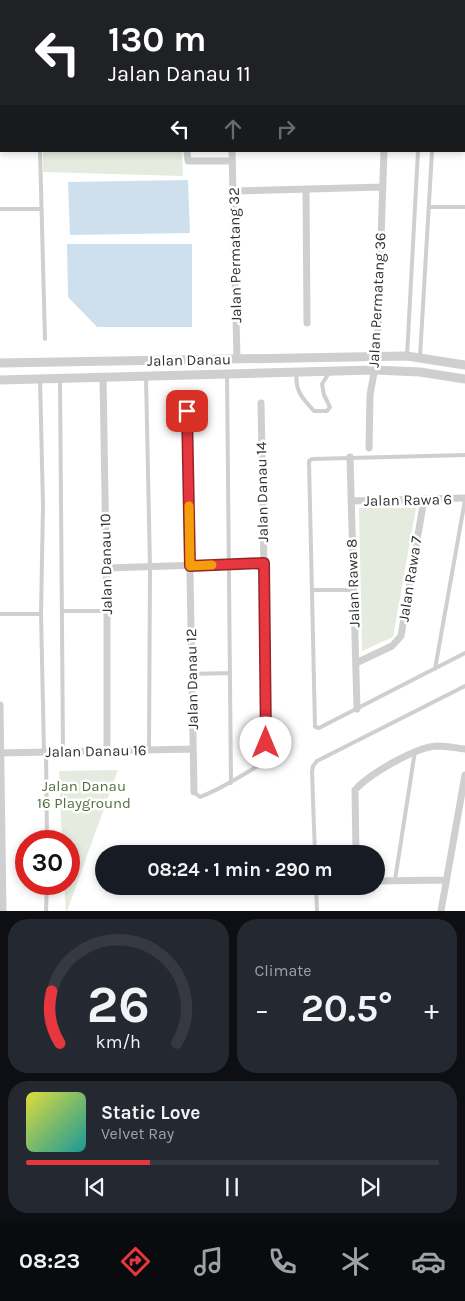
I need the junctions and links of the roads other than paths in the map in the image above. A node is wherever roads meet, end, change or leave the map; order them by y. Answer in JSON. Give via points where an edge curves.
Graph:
{"nodes":[{"id":1,"x":40,"y":152,"type":"edge"},
{"id":2,"x":187,"y":152,"type":"edge"},
{"id":3,"x":232,"y":152,"type":"edge"},
{"id":4,"x":384,"y":152,"type":"edge"},
{"id":5,"x":418,"y":152,"type":"edge"},
{"id":6,"x":432,"y":152,"type":"edge"},
{"id":7,"x":232,"y":161,"type":"junction"},
{"id":8,"x":383,"y":187,"type":"junction"},
{"id":9,"x":306,"y":189,"type":"junction"},
{"id":10,"x":233,"y":192,"type":"junction"},
{"id":11,"x":429,"y":207,"type":"junction"},
{"id":12,"x":465,"y":207,"type":"edge"},
{"id":13,"x":0,"y":209,"type":"edge"},
{"id":14,"x":42,"y":209,"type":"junction"},
{"id":15,"x":307,"y":323,"type":"dead end"},
{"id":16,"x":45,"y":339,"type":"dead end"},
{"id":17,"x":377,"y":356,"type":"junction"},
{"id":18,"x":406,"y":356,"type":"junction"},
{"id":19,"x":420,"y":357,"type":"junction"},
{"id":20,"x":237,"y":359,"type":"junction"},
{"id":21,"x":0,"y":363,"type":"edge"},
{"id":22,"x":465,"y":365,"type":"edge"},
{"id":23,"x":374,"y":370,"type":"junction"},
{"id":24,"x":330,"y":371,"type":"junction"},
{"id":25,"x":297,"y":372,"type":"junction"},
{"id":26,"x":227,"y":374,"type":"junction"},
{"id":27,"x":146,"y":376,"type":"junction"},
{"id":28,"x":465,"y":377,"type":"edge"},
{"id":29,"x":103,"y":378,"type":"junction"},
{"id":30,"x":40,"y":379,"type":"junction"},
{"id":31,"x":60,"y":379,"type":"junction"},
{"id":32,"x":0,"y":380,"type":"edge"},
{"id":33,"x":261,"y":404,"type":"dead end"},
{"id":34,"x":187,"y":411,"type":"dead end"},
{"id":35,"x":369,"y":448,"type":"dead end"},
{"id":36,"x":465,"y":454,"type":"edge"},
{"id":37,"x":350,"y":458,"type":"junction"},
{"id":38,"x":424,"y":499,"type":"junction"},
{"id":39,"x":465,"y":499,"type":"edge"},
{"id":40,"x":351,"y":501,"type":"junction"},
{"id":41,"x":264,"y":563,"type":"junction"},
{"id":42,"x":230,"y":565,"type":"junction"},
{"id":43,"x":190,"y":566,"type":"junction"},
{"id":44,"x":150,"y":567,"type":"junction"},
{"id":45,"x":106,"y":568,"type":"junction"},
{"id":46,"x":312,"y":590,"type":"junction"},
{"id":47,"x":354,"y":590,"type":"junction"},
{"id":48,"x":62,"y":611,"type":"junction"},
{"id":49,"x":107,"y":611,"type":"junction"},
{"id":50,"x":0,"y":614,"type":"edge"},
{"id":51,"x":42,"y":614,"type":"junction"},
{"id":52,"x":465,"y":653,"type":"edge"},
{"id":53,"x":356,"y":662,"type":"junction"},
{"id":54,"x":435,"y":669,"type":"junction"},
{"id":55,"x":230,"y":673,"type":"junction"},
{"id":56,"x":191,"y":674,"type":"junction"},
{"id":57,"x":465,"y":686,"type":"edge"},
{"id":58,"x":0,"y":705,"type":"edge"},
{"id":59,"x":357,"y":708,"type":"junction"},
{"id":60,"x":193,"y":749,"type":"junction"},
{"id":61,"x":463,"y":749,"type":"edge"},
{"id":62,"x":149,"y":750,"type":"junction"},
{"id":63,"x":63,"y":751,"type":"junction"},
{"id":64,"x":107,"y":751,"type":"junction"},
{"id":65,"x":415,"y":751,"type":"junction"},
{"id":66,"x":45,"y":752,"type":"junction"},
{"id":67,"x":0,"y":753,"type":"edge"},
{"id":68,"x":266,"y":760,"type":"joint"},
{"id":69,"x":465,"y":775,"type":"edge"},
{"id":70,"x":231,"y":783,"type":"junction"},
{"id":71,"x":194,"y":792,"type":"joint"},
{"id":72,"x":47,"y":830,"type":"edge"},
{"id":73,"x":315,"y":845,"type":"edge"},
{"id":74,"x":356,"y":845,"type":"edge"},
{"id":75,"x":395,"y":880,"type":"junction"},
{"id":76,"x":446,"y":880,"type":"junction"},
{"id":77,"x":385,"y":881,"type":"edge"},
{"id":78,"x":47,"y":895,"type":"edge"},
{"id":79,"x":316,"y":895,"type":"edge"},
{"id":80,"x":3,"y":911,"type":"edge"},
{"id":81,"x":46,"y":911,"type":"edge"},
{"id":82,"x":317,"y":911,"type":"edge"},
{"id":83,"x":441,"y":911,"type":"edge"}],
"edges":[{"from":1,"to":14,"type":"lane"},
{"from":2,"to":7,"type":"street","via":[[188,161]]},
{"from":3,"to":7,"type":"street","name":"Jalan Permatang 32"},
{"from":4,"to":8,"type":"street","name":"Jalan Permatang 36"},
{"from":5,"to":18,"type":"lane"},
{"from":6,"to":11,"type":"lane"},
{"from":7,"to":10,"type":"street","name":"Jalan Permatang 32"},
{"from":8,"to":9,"type":"street"},
{"from":8,"to":17,"type":"street","name":"Jalan Permatang 36"},
{"from":9,"to":10,"type":"street"},
{"from":9,"to":15,"type":"street"},
{"from":10,"to":20,"type":"street","name":"Jalan Permatang 32"},
{"from":11,"to":12,"type":"lane"},
{"from":11,"to":19,"type":"lane"},
{"from":13,"to":14,"type":"lane"},
{"from":14,"to":16,"type":"lane"},
{"from":17,"to":18,"type":"street","name":"Jalan Danau"},
{"from":17,"to":20,"type":"street","name":"Jalan Danau"},
{"from":17,"to":23,"type":"street","name":"Jalan Permatang 36"},
{"from":18,"to":19,"type":"street","name":"Jalan Danau"},
{"from":19,"to":22,"type":"street","name":"Jalan Danau"},
{"from":20,"to":21,"type":"street","name":"Jalan Danau"},
{"from":23,"to":24,"type":"street","name":"Jalan Danau"},
{"from":23,"to":28,"type":"street","name":"Jalan Danau"},
{"from":23,"to":35,"type":"street","name":"Jalan Permatang 36"},
{"from":24,"to":25,"type":"street","name":"Jalan Danau"},
{"from":24,"to":25,"type":"lane","via":[[322,384],[330,407],[327,411],[314,411],[300,396],[295,382]]},
{"from":25,"to":26,"type":"street","name":"Jalan Danau"},
{"from":26,"to":27,"type":"street","name":"Jalan Danau"},
{"from":26,"to":42,"type":"lane"},
{"from":27,"to":29,"type":"street","name":"Jalan Danau"},
{"from":27,"to":44,"type":"lane"},
{"from":29,"to":31,"type":"street","name":"Jalan Danau"},
{"from":29,"to":45,"type":"street","name":"Jalan Danau 10"},
{"from":30,"to":31,"type":"street","name":"Jalan Danau"},
{"from":30,"to":32,"type":"street","name":"Jalan Danau"},
{"from":30,"to":51,"type":"lane"},
{"from":31,"to":48,"type":"lane"},
{"from":33,"to":41,"type":"street","name":"Jalan Danau 14"},
{"from":34,"to":43,"type":"street","name":"Jalan Danau 12"},
{"from":36,"to":37,"type":"lane"},
{"from":37,"to":40,"type":"street","name":"Jalan Rawa 8"},
{"from":37,"to":46,"type":"lane","via":[[309,461]]},
{"from":38,"to":39,"type":"street","name":"Jalan Rawa 6"},
{"from":38,"to":40,"type":"street","name":"Jalan Rawa 6"},
{"from":38,"to":53,"type":"street","name":"Jalan Rawa 7","via":[[401,636],[392,646]]},
{"from":39,"to":54,"type":"lane"},
{"from":40,"to":47,"type":"street","name":"Jalan Rawa 8"},
{"from":41,"to":42,"type":"street"},
{"from":41,"to":68,"type":"street","name":"Jalan Danau 14"},
{"from":42,"to":43,"type":"street"},
{"from":42,"to":55,"type":"lane"},
{"from":43,"to":44,"type":"street"},
{"from":43,"to":56,"type":"street","name":"Jalan Danau 12"},
{"from":44,"to":45,"type":"street"},
{"from":44,"to":62,"type":"lane"},
{"from":45,"to":49,"type":"street","name":"Jalan Danau 10"},
{"from":46,"to":47,"type":"lane"},
{"from":46,"to":59,"type":"lane","via":[[315,727]]},
{"from":47,"to":53,"type":"street","name":"Jalan Rawa 8"},
{"from":48,"to":49,"type":"lane"},
{"from":48,"to":63,"type":"lane"},
{"from":49,"to":64,"type":"street","name":"Jalan Danau 10"},
{"from":50,"to":51,"type":"lane"},
{"from":51,"to":66,"type":"lane"},
{"from":52,"to":54,"type":"lane"},
{"from":53,"to":59,"type":"street","name":"Jalan Rawa 8"},
{"from":54,"to":59,"type":"lane"},
{"from":55,"to":56,"type":"lane"},
{"from":55,"to":70,"type":"lane"},
{"from":56,"to":60,"type":"street","name":"Jalan Danau 12"},
{"from":57,"to":73,"type":"lane","via":[[317,761],[312,772]]},
{"from":58,"to":67,"type":"street"},
{"from":60,"to":62,"type":"street","name":"Jalan Danau 16"},
{"from":60,"to":71,"type":"street","name":"Jalan Danau 12"},
{"from":61,"to":65,"type":"street","via":[[437,746]]},
{"from":62,"to":64,"type":"street","name":"Jalan Danau 16"},
{"from":63,"to":64,"type":"street","name":"Jalan Danau 16"},
{"from":63,"to":66,"type":"street","name":"Jalan Danau 16"},
{"from":65,"to":74,"type":"street","via":[[376,773],[355,790]]},
{"from":65,"to":75,"type":"lane"},
{"from":66,"to":67,"type":"street","name":"Jalan Danau 16"},
{"from":66,"to":72,"type":"lane"},
{"from":67,"to":80,"type":"street"},
{"from":68,"to":70,"type":"lane"},
{"from":69,"to":76,"type":"street"},
{"from":70,"to":71,"type":"lane","via":[[200,796]]},
{"from":75,"to":76,"type":"street"},
{"from":75,"to":77,"type":"street"},
{"from":76,"to":83,"type":"street"},
{"from":78,"to":81,"type":"lane"},
{"from":79,"to":82,"type":"lane"}]}
